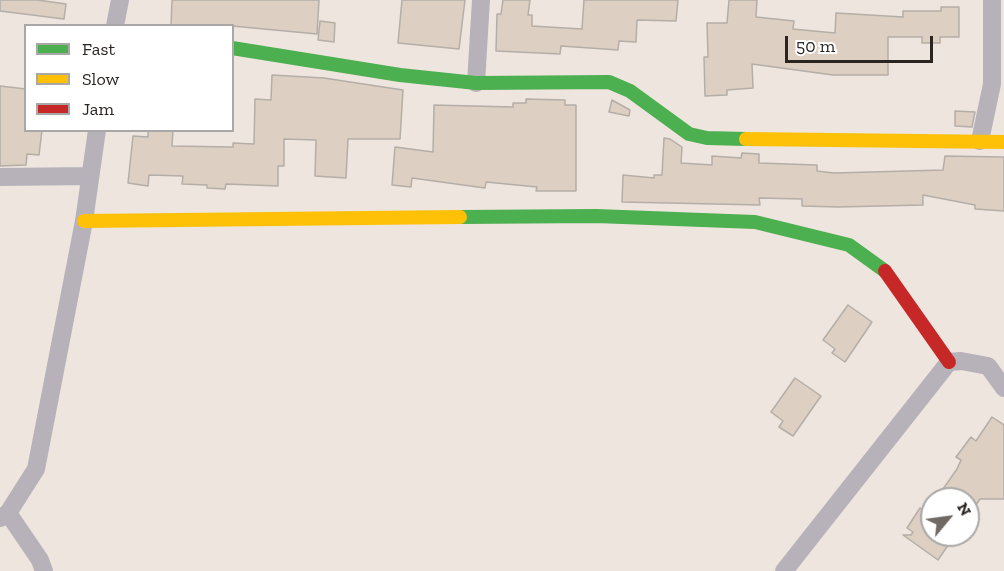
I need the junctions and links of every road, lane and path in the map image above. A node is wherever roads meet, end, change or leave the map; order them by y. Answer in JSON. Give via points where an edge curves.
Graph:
{"nodes":[{"id":1,"x":120,"y":0,"type":"edge"},
{"id":2,"x":481,"y":0,"type":"edge"},
{"id":3,"x":992,"y":0,"type":"edge"},
{"id":4,"x":115,"y":24,"type":"edge"},
{"id":5,"x":234,"y":48,"type":"edge"},
{"id":6,"x":476,"y":83,"type":"junction"},
{"id":7,"x":97,"y":132,"type":"edge"},
{"id":8,"x":980,"y":141,"type":"junction"},
{"id":9,"x":1004,"y":142,"type":"edge"},
{"id":10,"x":88,"y":176,"type":"junction"},
{"id":11,"x":0,"y":177,"type":"edge"},
{"id":12,"x":84,"y":221,"type":"junction"},
{"id":13,"x":949,"y":362,"type":"junction"},
{"id":14,"x":1004,"y":388,"type":"edge"},
{"id":15,"x":4,"y":516,"type":"edge"},
{"id":16,"x":44,"y":571,"type":"edge"},
{"id":17,"x":784,"y":571,"type":"edge"}],
"edges":[{"from":1,"to":4,"type":"street"},
{"from":2,"to":6,"type":"street"},
{"from":3,"to":8,"type":"street","via":[[992,84]]},
{"from":5,"to":6,"type":"street"},
{"from":6,"to":8,"type":"street","via":[[609,82],[630,91],[689,134],[707,138]]},
{"from":7,"to":10,"type":"street"},
{"from":8,"to":9,"type":"street"},
{"from":10,"to":11,"type":"street"},
{"from":10,"to":12,"type":"street"},
{"from":12,"to":13,"type":"street","via":[[596,216],[755,222],[849,245],[882,266]]},
{"from":12,"to":15,"type":"street","via":[[36,469]]},
{"from":13,"to":14,"type":"street","via":[[988,366]]},
{"from":13,"to":17,"type":"street"},
{"from":15,"to":16,"type":"street","via":[[40,560]]}]}
